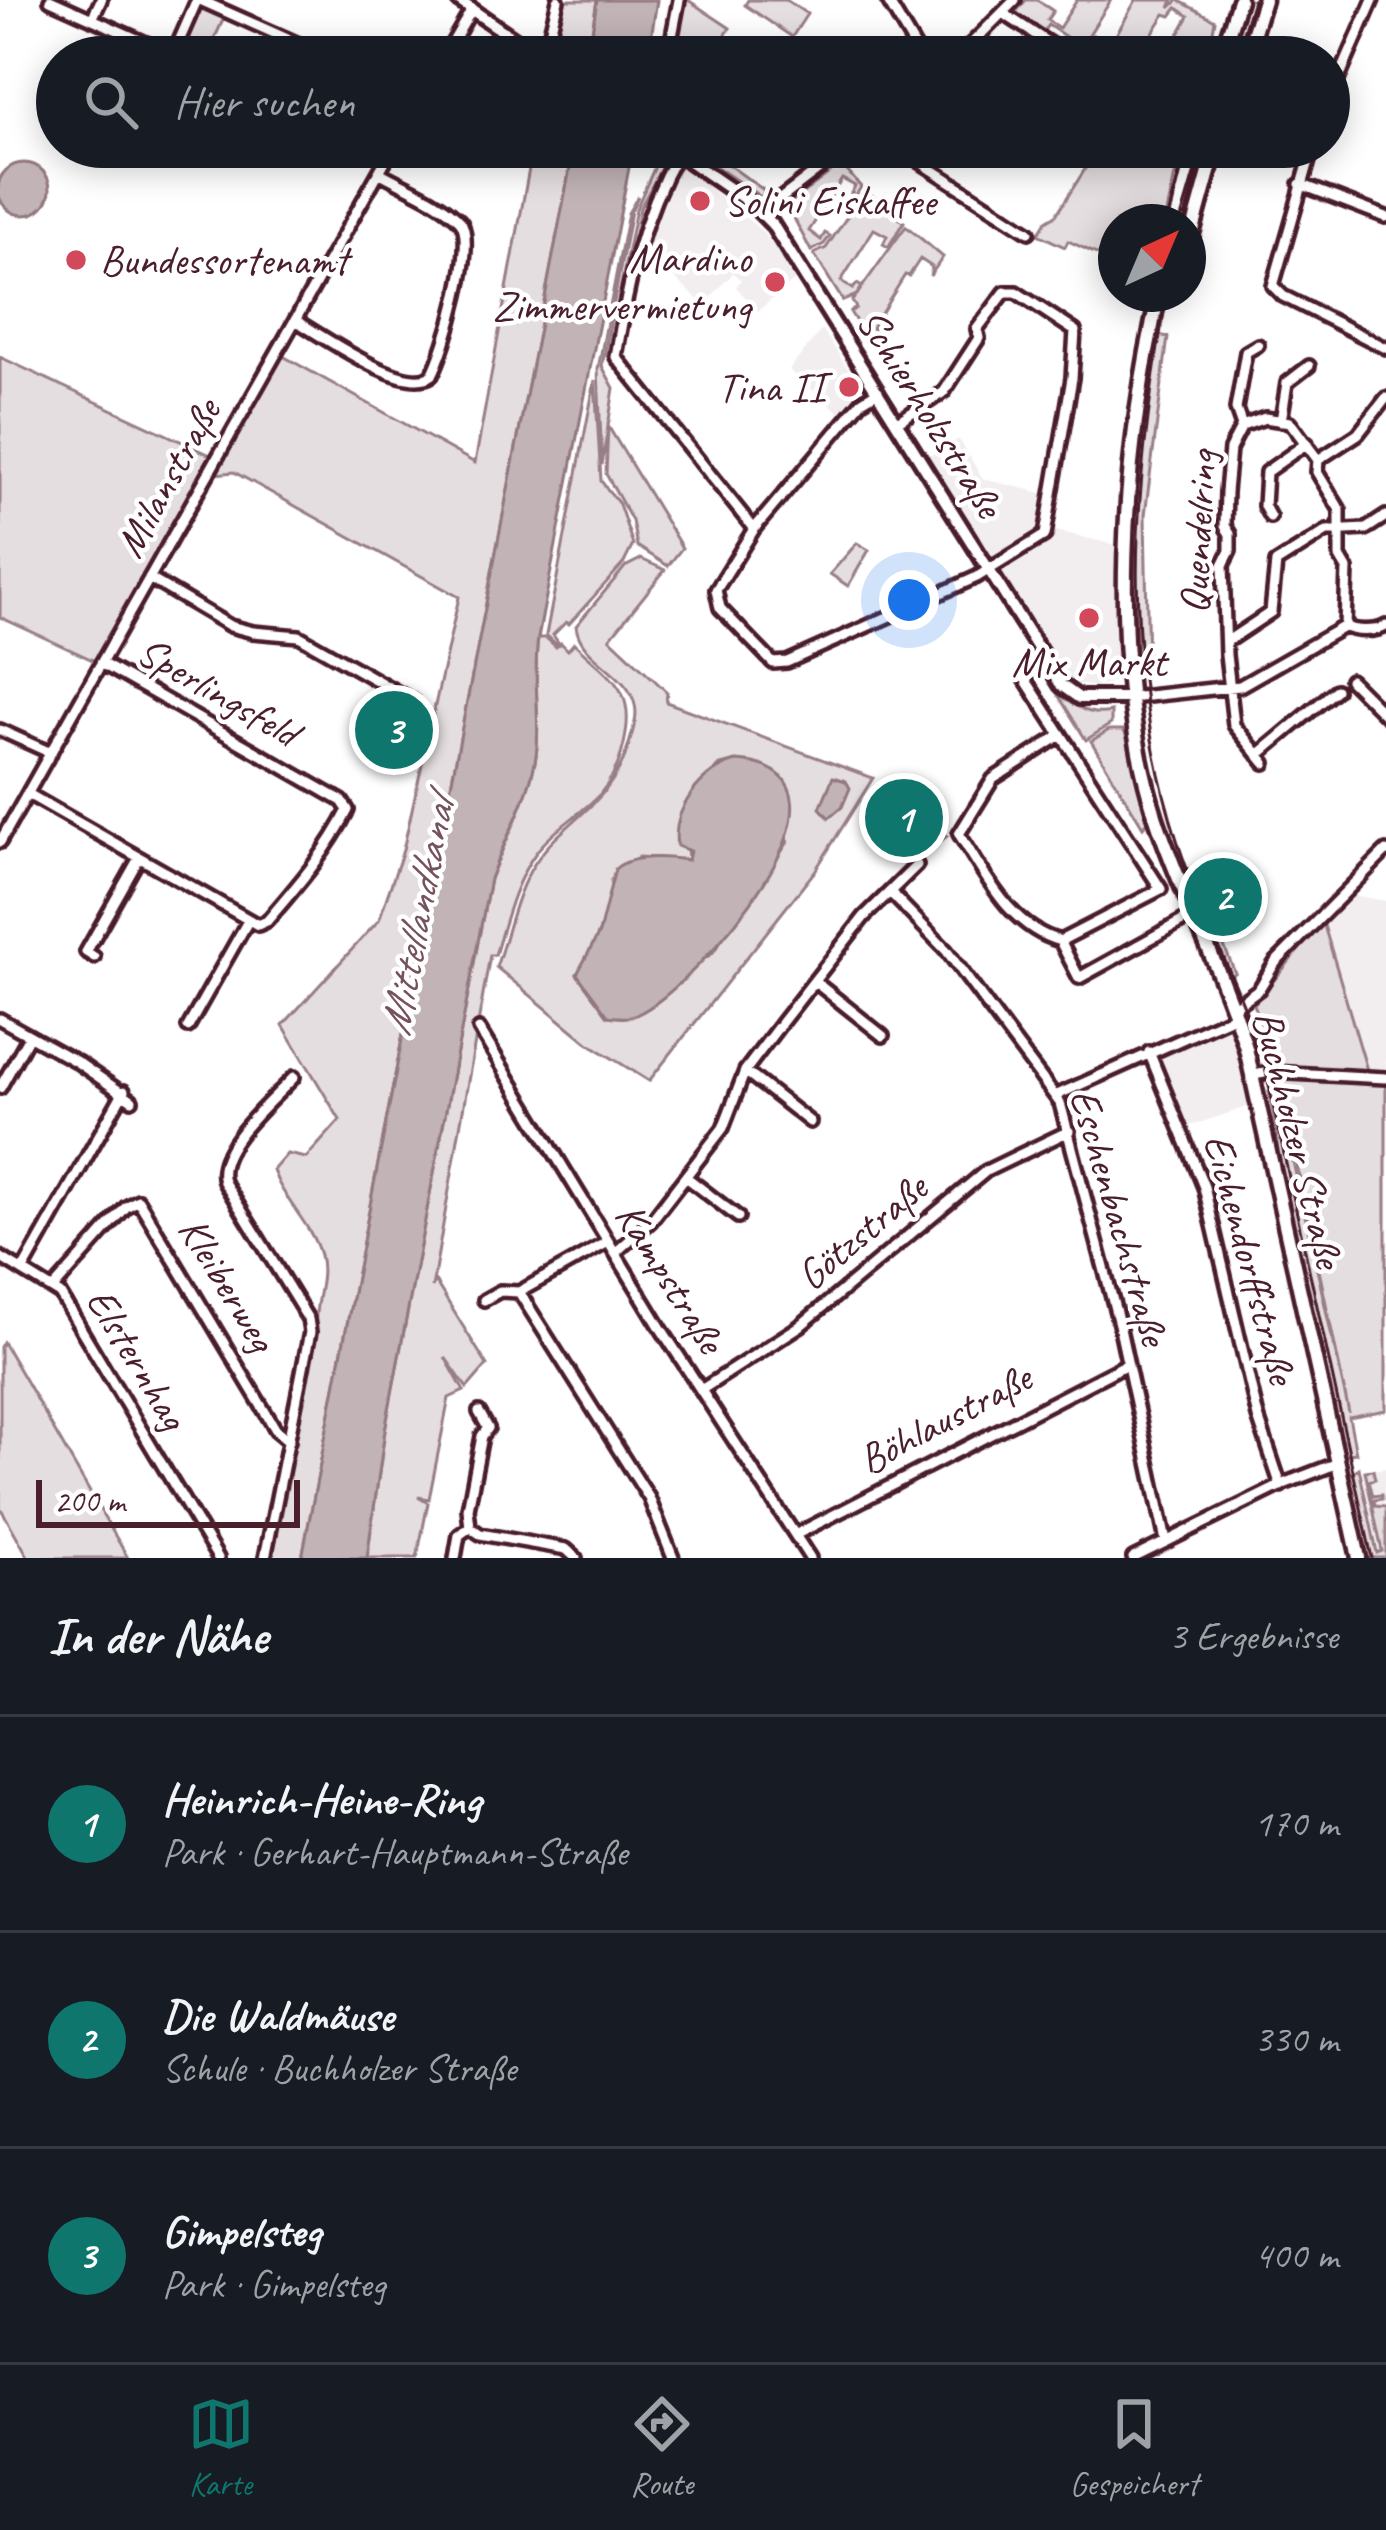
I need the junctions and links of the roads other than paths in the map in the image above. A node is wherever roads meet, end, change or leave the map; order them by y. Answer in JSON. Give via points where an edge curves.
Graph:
{"nodes":[{"id":1,"x":50,"y":0,"type":"edge"},
{"id":2,"x":101,"y":0,"type":"edge"},
{"id":3,"x":199,"y":0,"type":"edge"},
{"id":4,"x":458,"y":0,"type":"edge"},
{"id":5,"x":558,"y":0,"type":"edge"},
{"id":6,"x":679,"y":0,"type":"edge"},
{"id":7,"x":887,"y":0,"type":"edge"},
{"id":8,"x":1015,"y":0,"type":"edge"},
{"id":9,"x":1239,"y":0,"type":"edge"},
{"id":10,"x":1264,"y":0,"type":"edge"},
{"id":11,"x":1373,"y":0,"type":"edge"},
{"id":12,"x":472,"y":9,"type":"junction"},
{"id":13,"x":1003,"y":14,"type":"junction"},
{"id":14,"x":92,"y":19,"type":"junction"},
{"id":15,"x":130,"y":36,"type":"edge"},
{"id":16,"x":184,"y":36,"type":"edge"},
{"id":17,"x":280,"y":36,"type":"edge"},
{"id":18,"x":456,"y":36,"type":"edge"},
{"id":19,"x":511,"y":36,"type":"edge"},
{"id":20,"x":548,"y":36,"type":"edge"},
{"id":21,"x":672,"y":36,"type":"edge"},
{"id":22,"x":908,"y":36,"type":"edge"},
{"id":23,"x":980,"y":36,"type":"edge"},
{"id":24,"x":1037,"y":36,"type":"edge"},
{"id":25,"x":1228,"y":36,"type":"edge"},
{"id":26,"x":1253,"y":36,"type":"edge"},
{"id":27,"x":1350,"y":53,"type":"edge"},
{"id":28,"x":381,"y":168,"type":"edge"},
{"id":29,"x":665,"y":168,"type":"edge"},
{"id":30,"x":698,"y":168,"type":"edge"},
{"id":31,"x":810,"y":168,"type":"edge"},
{"id":32,"x":819,"y":168,"type":"edge"},
{"id":33,"x":930,"y":168,"type":"edge"},
{"id":34,"x":1190,"y":168,"type":"edge"},
{"id":35,"x":1210,"y":168,"type":"edge"},
{"id":36,"x":1306,"y":168,"type":"edge"},
{"id":37,"x":379,"y":172,"type":"junction"},
{"id":38,"x":814,"y":172,"type":"junction"},
{"id":39,"x":1300,"y":184,"type":"junction"},
{"id":40,"x":1181,"y":204,"type":"edge"},
{"id":41,"x":1200,"y":204,"type":"edge"},
{"id":42,"x":762,"y":213,"type":"junction"},
{"id":43,"x":1386,"y":218,"type":"edge"},
{"id":44,"x":1029,"y":232,"type":"dead end"},
{"id":45,"x":1155,"y":312,"type":"edge"},
{"id":46,"x":296,"y":320,"type":"junction"},
{"id":47,"x":1258,"y":345,"type":"dead end"},
{"id":48,"x":1386,"y":348,"type":"edge"},
{"id":49,"x":1310,"y":366,"type":"dead end"},
{"id":50,"x":878,"y":392,"type":"junction"},
{"id":51,"x":1386,"y":398,"type":"edge"},
{"id":52,"x":1281,"y":421,"type":"junction"},
{"id":53,"x":897,"y":422,"type":"junction"},
{"id":54,"x":1242,"y":426,"type":"junction"},
{"id":55,"x":1307,"y":443,"type":"junction"},
{"id":56,"x":1318,"y":460,"type":"junction"},
{"id":57,"x":1386,"y":516,"type":"edge"},
{"id":58,"x":1270,"y":517,"type":"dead end"},
{"id":59,"x":754,"y":530,"type":"junction"},
{"id":60,"x":1340,"y":531,"type":"junction"},
{"id":61,"x":989,"y":570,"type":"junction"},
{"id":62,"x":149,"y":578,"type":"junction"},
{"id":63,"x":1345,"y":626,"type":"junction"},
{"id":64,"x":1386,"y":626,"type":"edge"},
{"id":65,"x":1226,"y":642,"type":"junction"},
{"id":66,"x":1043,"y":657,"type":"junction"},
{"id":67,"x":101,"y":664,"type":"junction"},
{"id":68,"x":1350,"y":680,"type":"dead end"},
{"id":69,"x":1229,"y":688,"type":"junction"},
{"id":70,"x":1336,"y":690,"type":"dead end"},
{"id":71,"x":1130,"y":698,"type":"junction"},
{"id":72,"x":413,"y":701,"type":"dead end"},
{"id":73,"x":1386,"y":716,"type":"edge"},
{"id":74,"x":0,"y":730,"type":"edge"},
{"id":75,"x":1061,"y":735,"type":"junction"},
{"id":76,"x":50,"y":753,"type":"junction"},
{"id":77,"x":28,"y":794,"type":"junction"},
{"id":78,"x":1,"y":838,"type":"edge"},
{"id":79,"x":1386,"y":851,"type":"edge"},
{"id":80,"x":139,"y":858,"type":"junction"},
{"id":81,"x":917,"y":865,"type":"dead end"},
{"id":82,"x":1204,"y":874,"type":"dead end"},
{"id":83,"x":1182,"y":884,"type":"junction"},
{"id":84,"x":890,"y":892,"type":"junction"},
{"id":85,"x":1195,"y":914,"type":"junction"},
{"id":86,"x":248,"y":921,"type":"junction"},
{"id":87,"x":1060,"y":941,"type":"junction"},
{"id":88,"x":94,"y":956,"type":"dead end"},
{"id":89,"x":814,"y":982,"type":"junction"},
{"id":90,"x":1235,"y":1011,"type":"junction"},
{"id":91,"x":0,"y":1019,"type":"edge"},
{"id":92,"x":188,"y":1027,"type":"dead end"},
{"id":93,"x":478,"y":1029,"type":"dead end"},
{"id":94,"x":29,"y":1036,"type":"junction"},
{"id":95,"x":883,"y":1036,"type":"dead end"},
{"id":96,"x":1149,"y":1052,"type":"junction"},
{"id":97,"x":745,"y":1071,"type":"junction"},
{"id":98,"x":1253,"y":1075,"type":"junction"},
{"id":99,"x":294,"y":1077,"type":"dead end"},
{"id":100,"x":1386,"y":1078,"type":"edge"},
{"id":101,"x":0,"y":1088,"type":"edge"},
{"id":102,"x":1057,"y":1096,"type":"junction"},
{"id":103,"x":810,"y":1123,"type":"dead end"},
{"id":104,"x":1069,"y":1131,"type":"junction"},
{"id":105,"x":686,"y":1177,"type":"junction"},
{"id":106,"x":738,"y":1217,"type":"dead end"},
{"id":107,"x":608,"y":1242,"type":"junction"},
{"id":108,"x":615,"y":1252,"type":"junction"},
{"id":109,"x":0,"y":1257,"type":"edge"},
{"id":110,"x":23,"y":1270,"type":"junction"},
{"id":111,"x":54,"y":1288,"type":"junction"},
{"id":112,"x":520,"y":1292,"type":"junction"},
{"id":113,"x":484,"y":1300,"type":"dead end"},
{"id":114,"x":1127,"y":1364,"type":"junction"},
{"id":115,"x":700,"y":1390,"type":"junction"},
{"id":116,"x":479,"y":1412,"type":"dead end"},
{"id":117,"x":290,"y":1441,"type":"junction"},
{"id":118,"x":1337,"y":1463,"type":"junction"},
{"id":119,"x":1281,"y":1486,"type":"junction"},
{"id":120,"x":470,"y":1527,"type":"junction"},
{"id":121,"x":795,"y":1535,"type":"junction"},
{"id":122,"x":1166,"y":1541,"type":"junction"},
{"id":123,"x":218,"y":1558,"type":"edge"},
{"id":124,"x":265,"y":1558,"type":"edge"},
{"id":125,"x":455,"y":1558,"type":"edge"},
{"id":126,"x":576,"y":1558,"type":"edge"},
{"id":127,"x":673,"y":1558,"type":"edge"},
{"id":128,"x":810,"y":1558,"type":"edge"},
{"id":129,"x":1132,"y":1558,"type":"edge"},
{"id":130,"x":1359,"y":1558,"type":"edge"}],
"edges":[{"from":1,"to":14,"type":"street"},
{"from":2,"to":14,"type":"street"},
{"from":3,"to":16,"type":"street"},
{"from":3,"to":17,"type":"street"},
{"from":4,"to":12,"type":"street"},
{"from":5,"to":20,"type":"street"},
{"from":6,"to":21,"type":"street"},
{"from":7,"to":22,"type":"street"},
{"from":8,"to":13,"type":"street"},
{"from":9,"to":25,"type":"main road"},
{"from":10,"to":26,"type":"main road"},
{"from":11,"to":27,"type":"street"},
{"from":12,"to":18,"type":"street"},
{"from":12,"to":19,"type":"street"},
{"from":13,"to":23,"type":"street"},
{"from":13,"to":24,"type":"street"},
{"from":14,"to":15,"type":"street"},
{"from":28,"to":37,"type":"street","name":"Milanstraße"},
{"from":29,"to":59,"type":"street","via":[[643,226],[616,357]]},
{"from":30,"to":42,"type":"street","name":"Schierholzstraße"},
{"from":31,"to":38,"type":"street"},
{"from":32,"to":38,"type":"street"},
{"from":33,"to":44,"type":"street"},
{"from":34,"to":40,"type":"main road"},
{"from":35,"to":41,"type":"main road"},
{"from":36,"to":39,"type":"street"},
{"from":37,"to":46,"type":"street","name":"Milanstraße"},
{"from":37,"to":46,"type":"street","via":[[465,228],[454,308],[431,375],[412,381],[382,370]]},
{"from":38,"to":42,"type":"street"},
{"from":39,"to":43,"type":"street"},
{"from":39,"to":48,"type":"street","via":[[1274,289]]},
{"from":42,"to":50,"type":"street","name":"Schierholzstraße"},
{"from":45,"to":71,"type":"main road","name":"Buchholzer Straße","via":[[1130,496]]},
{"from":46,"to":62,"type":"street","name":"Milanstraße"},
{"from":47,"to":54,"type":"street","via":[[1246,352]]},
{"from":49,"to":52,"type":"street","via":[[1287,383]]},
{"from":50,"to":53,"type":"street","name":"Schierholzstraße"},
{"from":50,"to":59,"type":"street"},
{"from":51,"to":56,"type":"street","via":[[1358,434]]},
{"from":52,"to":54,"type":"street","name":"Quendelring"},
{"from":52,"to":55,"type":"street","name":"Quendelring","via":[[1294,424]]},
{"from":53,"to":61,"type":"street","name":"Schierholzstraße"},
{"from":53,"to":61,"type":"street","via":[[944,392],[1002,293],[1016,292],[1076,331],[1045,535]]},
{"from":54,"to":65,"type":"street","name":"Quendelring","via":[[1230,449],[1226,492]]},
{"from":55,"to":56,"type":"street","name":"Quendelring"},
{"from":55,"to":58,"type":"street","via":[[1266,472]]},
{"from":56,"to":60,"type":"street","name":"Quendelring","via":[[1340,510]]},
{"from":57,"to":60,"type":"street","via":[[1366,530]]},
{"from":59,"to":61,"type":"street","via":[[715,595],[765,658],[781,664]]},
{"from":60,"to":63,"type":"street","name":"Quendelring"},
{"from":60,"to":65,"type":"street","via":[[1323,532],[1276,563],[1271,612]]},
{"from":61,"to":66,"type":"street","name":"Schierholzstraße"},
{"from":62,"to":67,"type":"street","name":"Milanstraße"},
{"from":62,"to":72,"type":"street","via":[[230,626],[299,635]]},
{"from":63,"to":64,"type":"street"},
{"from":63,"to":69,"type":"street"},
{"from":65,"to":69,"type":"street","name":"Quendelring"},
{"from":66,"to":71,"type":"street","name":"Schierholzstraße","via":[[1079,698]]},
{"from":66,"to":75,"type":"street","via":[[1023,675]]},
{"from":67,"to":76,"type":"street","name":"Milanstraße"},
{"from":67,"to":86,"type":"street","name":"Sperlingsfeld","via":[[348,810],[321,858],[267,921]]},
{"from":68,"to":73,"type":"street"},
{"from":69,"to":70,"type":"street","name":"Quendelring","via":[[1234,725],[1262,759]]},
{"from":69,"to":71,"type":"street"},
{"from":71,"to":83,"type":"main road","name":"Buchholzer Straße","via":[[1156,816]]},
{"from":74,"to":76,"type":"street"},
{"from":75,"to":87,"type":"street","via":[[993,779],[959,834],[1012,914]]},
{"from":75,"to":87,"type":"street","via":[[1161,889]]},
{"from":76,"to":77,"type":"street","name":"Milanstraße"},
{"from":77,"to":78,"type":"street","name":"Milanstraße"},
{"from":77,"to":80,"type":"street"},
{"from":79,"to":90,"type":"street"},
{"from":80,"to":86,"type":"street"},
{"from":80,"to":88,"type":"street","via":[[86,952]]},
{"from":81,"to":84,"type":"street"},
{"from":82,"to":83,"type":"street"},
{"from":83,"to":85,"type":"main road","name":"Buchholzer Straße"},
{"from":84,"to":89,"type":"street"},
{"from":84,"to":102,"type":"street","name":"Eschenbachstraße","via":[[946,950]]},
{"from":85,"to":87,"type":"street","via":[[1079,978]]},
{"from":85,"to":90,"type":"main road","name":"Buchholzer Straße"},
{"from":86,"to":92,"type":"street","name":"Sperlingsfeld"},
{"from":89,"to":95,"type":"street"},
{"from":89,"to":97,"type":"street"},
{"from":90,"to":96,"type":"street"},
{"from":90,"to":98,"type":"main road","name":"Buchholzer Straße"},
{"from":91,"to":94,"type":"street"},
{"from":93,"to":107,"type":"street","name":"Kampstraße"},
{"from":94,"to":101,"type":"street"},
{"from":94,"to":110,"type":"street","name":"Elsternhag","via":[[128,1095]]},
{"from":96,"to":102,"type":"street"},
{"from":96,"to":119,"type":"street","name":"Eichendorffstraße","via":[[1204,1187]]},
{"from":97,"to":103,"type":"street"},
{"from":97,"to":105,"type":"street","via":[[723,1128]]},
{"from":98,"to":100,"type":"street"},
{"from":98,"to":118,"type":"main road","name":"Buchholzer Straße"},
{"from":99,"to":117,"type":"street","via":[[226,1153],[221,1175],[308,1319]]},
{"from":102,"to":104,"type":"street","name":"Eschenbachstraße"},
{"from":104,"to":114,"type":"street","name":"Eschenbachstraße"},
{"from":104,"to":115,"type":"street","name":"Götzstraße","via":[[986,1171],[800,1326]]},
{"from":105,"to":106,"type":"street"},
{"from":105,"to":108,"type":"street"},
{"from":107,"to":108,"type":"street","name":"Kampstraße"},
{"from":107,"to":112,"type":"street"},
{"from":108,"to":115,"type":"street","name":"Kampstraße"},
{"from":109,"to":110,"type":"street","name":"Elsternhag"},
{"from":110,"to":111,"type":"street","name":"Elsternhag"},
{"from":111,"to":117,"type":"street","name":"Kleiberweg","via":[[138,1200]]},
{"from":111,"to":123,"type":"street","name":"Elsternhag"},
{"from":112,"to":113,"type":"street"},
{"from":112,"to":127,"type":"street","via":[[649,1498]]},
{"from":114,"to":121,"type":"street","name":"Böhlaustraße"},
{"from":114,"to":122,"type":"street","name":"Eschenbachstraße"},
{"from":115,"to":121,"type":"street","name":"Kampstraße"},
{"from":116,"to":120,"type":"street","via":[[488,1427]]},
{"from":117,"to":124,"type":"street"},
{"from":118,"to":119,"type":"street"},
{"from":118,"to":130,"type":"main road","name":"Buchholzer Straße"},
{"from":119,"to":122,"type":"street"},
{"from":120,"to":125,"type":"street","via":[[459,1535]]},
{"from":120,"to":126,"type":"street"},
{"from":121,"to":128,"type":"street","name":"Kampstraße"},
{"from":122,"to":129,"type":"street"}]}
